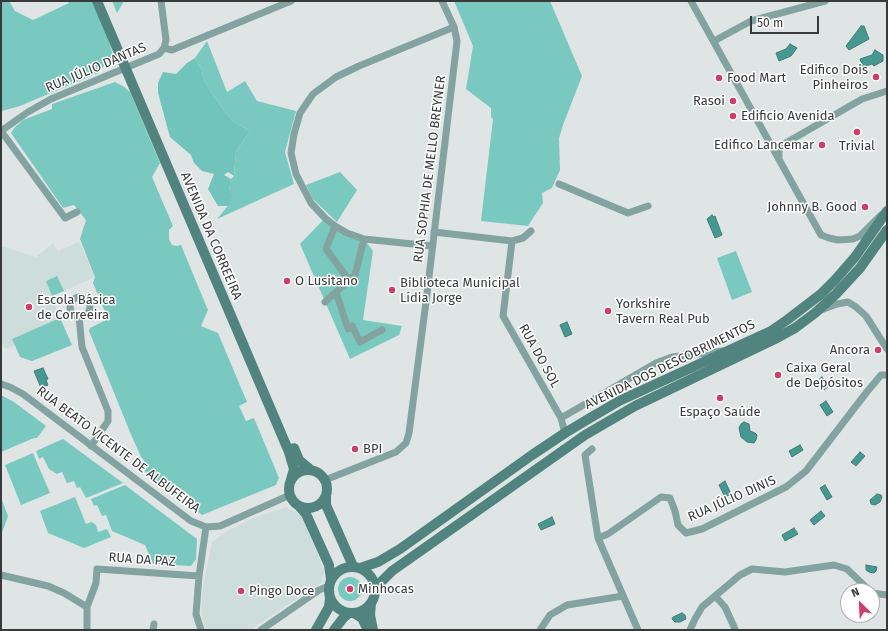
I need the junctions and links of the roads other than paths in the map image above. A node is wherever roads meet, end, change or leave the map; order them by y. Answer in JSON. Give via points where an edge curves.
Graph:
{"nodes":[{"id":1,"x":97,"y":1,"type":"edge"},
{"id":2,"x":104,"y":1,"type":"edge"},
{"id":3,"x":161,"y":1,"type":"edge"},
{"id":4,"x":291,"y":1,"type":"edge"},
{"id":5,"x":442,"y":1,"type":"edge"},
{"id":6,"x":691,"y":1,"type":"edge"},
{"id":7,"x":824,"y":1,"type":"edge"},
{"id":8,"x":454,"y":28,"type":"junction"},
{"id":9,"x":714,"y":41,"type":"junction"},
{"id":10,"x":164,"y":48,"type":"junction"},
{"id":11,"x":129,"y":68,"type":"junction"},
{"id":12,"x":887,"y":91,"type":"edge"},
{"id":13,"x":1,"y":131,"type":"edge"},
{"id":14,"x":779,"y":159,"type":"junction"},
{"id":15,"x":559,"y":184,"type":"dead end"},
{"id":16,"x":648,"y":206,"type":"dead end"},
{"id":17,"x":887,"y":210,"type":"edge"},
{"id":18,"x":77,"y":212,"type":"dead end"},
{"id":19,"x":335,"y":226,"type":"junction"},
{"id":20,"x":887,"y":230,"type":"edge"},
{"id":21,"x":531,"y":231,"type":"dead end"},
{"id":22,"x":434,"y":232,"type":"junction"},
{"id":23,"x":364,"y":239,"type":"junction"},
{"id":24,"x":512,"y":241,"type":"junction"},
{"id":25,"x":432,"y":246,"type":"junction"},
{"id":26,"x":349,"y":280,"type":"junction"},
{"id":27,"x":336,"y":292,"type":"junction"},
{"id":28,"x":325,"y":302,"type":"dead end"},
{"id":29,"x":815,"y":313,"type":"junction"},
{"id":30,"x":79,"y":317,"type":"dead end"},
{"id":31,"x":382,"y":330,"type":"dead end"},
{"id":32,"x":887,"y":349,"type":"edge"},
{"id":33,"x":726,"y":351,"type":"junction"},
{"id":34,"x":887,"y":375,"type":"edge"},
{"id":35,"x":1,"y":384,"type":"edge"},
{"id":36,"x":561,"y":418,"type":"junction"},
{"id":37,"x":565,"y":433,"type":"junction"},
{"id":38,"x":91,"y":446,"type":"junction"},
{"id":39,"x":592,"y":449,"type":"dead end"},
{"id":40,"x":311,"y":470,"type":"junction"},
{"id":41,"x":325,"y":480,"type":"junction"},
{"id":42,"x":290,"y":483,"type":"junction"},
{"id":43,"x":290,"y":496,"type":"junction"},
{"id":44,"x":326,"y":496,"type":"junction"},
{"id":45,"x":299,"y":506,"type":"junction"},
{"id":46,"x":206,"y":527,"type":"junction"},
{"id":47,"x":598,"y":538,"type":"junction"},
{"id":48,"x":357,"y":567,"type":"junction"},
{"id":49,"x":1,"y":575,"type":"edge"},
{"id":50,"x":199,"y":576,"type":"junction"},
{"id":51,"x":330,"y":583,"type":"junction"},
{"id":52,"x":861,"y":583,"type":"edge"},
{"id":53,"x":375,"y":588,"type":"junction"},
{"id":54,"x":623,"y":596,"type":"junction"},
{"id":55,"x":715,"y":596,"type":"junction"},
{"id":56,"x":330,"y":598,"type":"junction"},
{"id":57,"x":371,"y":603,"type":"junction"},
{"id":58,"x":87,"y":607,"type":"junction"},
{"id":59,"x":351,"y":613,"type":"junction"},
{"id":60,"x":87,"y":630,"type":"edge"},
{"id":61,"x":201,"y":630,"type":"edge"},
{"id":62,"x":261,"y":630,"type":"edge"},
{"id":63,"x":316,"y":630,"type":"edge"},
{"id":64,"x":334,"y":630,"type":"edge"},
{"id":65,"x":368,"y":630,"type":"edge"},
{"id":66,"x":373,"y":630,"type":"edge"},
{"id":67,"x":540,"y":630,"type":"edge"},
{"id":68,"x":638,"y":630,"type":"edge"},
{"id":69,"x":690,"y":630,"type":"edge"},
{"id":70,"x":734,"y":630,"type":"edge"}],
"edges":[{"from":1,"to":11,"type":"main road","name":"AVENIDA DA CORREEIRA"},
{"from":2,"to":11,"type":"main road","name":"AVENIDA DA CORREEIRA"},
{"from":3,"to":10,"type":"street","via":[[166,40]]},
{"from":4,"to":10,"type":"street","name":"RUA JÚLIO DANTAS","via":[[172,50]]},
{"from":5,"to":8,"type":"street","name":"RUA SOPHIA DE MELLO BREYNER"},
{"from":6,"to":9,"type":"street"},
{"from":7,"to":9,"type":"street","via":[[751,21]]},
{"from":8,"to":19,"type":"street","via":[[336,77],[313,94],[300,113],[291,153],[296,174],[311,203]]},
{"from":8,"to":22,"type":"street","name":"RUA SOPHIA DE MELLO BREYNER","via":[[457,41]]},
{"from":9,"to":14,"type":"street"},
{"from":10,"to":11,"type":"street","name":"RUA JÚLIO DANTAS","via":[[159,54]]},
{"from":11,"to":13,"type":"street","name":"RUA JÚLIO DANTAS","via":[[51,99]]},
{"from":11,"to":40,"type":"main road","name":"AVENIDA DA CORREEIRA","via":[[299,460]]},
{"from":11,"to":42,"type":"main road","name":"AVENIDA DA CORREEIRA","via":[[289,452],[294,469]]},
{"from":12,"to":14,"type":"street","via":[[862,99],[784,144],[779,149]]},
{"from":13,"to":18,"type":"street","via":[[65,218]]},
{"from":14,"to":17,"type":"street","via":[[821,235],[846,240],[860,236]]},
{"from":15,"to":16,"type":"street","via":[[628,213]]},
{"from":17,"to":33,"type":"main road","name":"AVENIDA DOS DESCOBRIMENTOS","via":[[855,257],[821,294],[771,330]]},
{"from":19,"to":23,"type":"street","via":[[347,234]]},
{"from":19,"to":26,"type":"street","via":[[326,249]]},
{"from":20,"to":29,"type":"main road","name":"AVENIDA DOS DESCOBRIMENTOS","via":[[860,268]]},
{"from":21,"to":24,"type":"street","via":[[523,238]]},
{"from":22,"to":24,"type":"street"},
{"from":22,"to":25,"type":"street","name":"RUA SOPHIA DE MELLO BREYNER"},
{"from":23,"to":25,"type":"street"},
{"from":23,"to":26,"type":"street","via":[[355,275]]},
{"from":24,"to":36,"type":"street","name":"RUA DO SOL","via":[[503,316]]},
{"from":25,"to":41,"type":"street","name":"RUA SOPHIA DE MELLO BREYNER","via":[[406,443],[396,452]]},
{"from":26,"to":27,"type":"street"},
{"from":27,"to":28,"type":"street"},
{"from":27,"to":31,"type":"street","via":[[348,329],[352,326],[360,342]]},
{"from":29,"to":32,"type":"street","via":[[848,302],[866,316]]},
{"from":29,"to":53,"type":"main road","name":"AVENIDA DOS DESCOBRIMENTOS","via":[[775,339],[635,406],[585,435],[392,571]]},
{"from":30,"to":38,"type":"street","via":[[82,347],[108,411],[108,421]]},
{"from":33,"to":36,"type":"street","via":[[672,358],[656,363]]},
{"from":33,"to":37,"type":"main road","name":"AVENIDA DOS DESCOBRIMENTOS","via":[[619,401]]},
{"from":34,"to":47,"type":"street","name":"RUA JÚLIO DINIS","via":[[881,375],[806,472],[786,487],[702,528],[686,532],[678,525],[670,498],[661,497],[608,534]]},
{"from":35,"to":38,"type":"street","name":"RUA BEATO VICENTE DE ALBUFEIRA","via":[[23,394]]},
{"from":36,"to":37,"type":"street","name":"RUA DO SOL"},
{"from":37,"to":48,"type":"main road","name":"AVENIDA DOS DESCOBRIMENTOS","via":[[400,549],[378,562]]},
{"from":38,"to":46,"type":"street","name":"RUA BEATO VICENTE DE ALBUFEIRA","via":[[191,521]]},
{"from":39,"to":47,"type":"street","via":[[585,455]]},
{"from":40,"to":41,"type":"main road"},
{"from":40,"to":42,"type":"main road","via":[[298,472]]},
{"from":41,"to":44,"type":"main road"},
{"from":42,"to":43,"type":"main road"},
{"from":43,"to":45,"type":"main road"},
{"from":43,"to":46,"type":"street","name":"RUA BEATO VICENTE DE ALBUFEIRA","via":[[220,526]]},
{"from":44,"to":45,"type":"main road","via":[[321,503],[311,508]]},
{"from":44,"to":48,"type":"main road","via":[[326,505]]},
{"from":45,"to":51,"type":"main road","via":[[306,514],[326,559]]},
{"from":46,"to":50,"type":"street"},
{"from":47,"to":54,"type":"street"},
{"from":48,"to":51,"type":"main road","via":[[340,570]]},
{"from":48,"to":53,"type":"main road","via":[[370,576]]},
{"from":49,"to":58,"type":"street","via":[[48,586]]},
{"from":50,"to":58,"type":"street","name":"RUA DA PAZ","via":[[97,569],[96,583]]},
{"from":50,"to":61,"type":"street","via":[[196,614]]},
{"from":51,"to":56,"type":"main road"},
{"from":51,"to":62,"type":"street"},
{"from":52,"to":55,"type":"street","via":[[847,570],[834,565],[785,572],[752,569],[740,575]]},
{"from":53,"to":57,"type":"main road"},
{"from":54,"to":67,"type":"street","via":[[567,605],[550,615]]},
{"from":54,"to":68,"type":"street"},
{"from":55,"to":69,"type":"street","via":[[702,607]]},
{"from":55,"to":70,"type":"street","via":[[725,607]]},
{"from":56,"to":59,"type":"main road","via":[[337,608]]},
{"from":56,"to":63,"type":"main road","via":[[329,607]]},
{"from":57,"to":59,"type":"main road","via":[[360,612]]},
{"from":57,"to":66,"type":"main road"},
{"from":58,"to":60,"type":"street","name":"RUA DA PAZ"},
{"from":59,"to":64,"type":"main road","via":[[344,617]]},
{"from":59,"to":65,"type":"main road","via":[[362,618]]}]}
